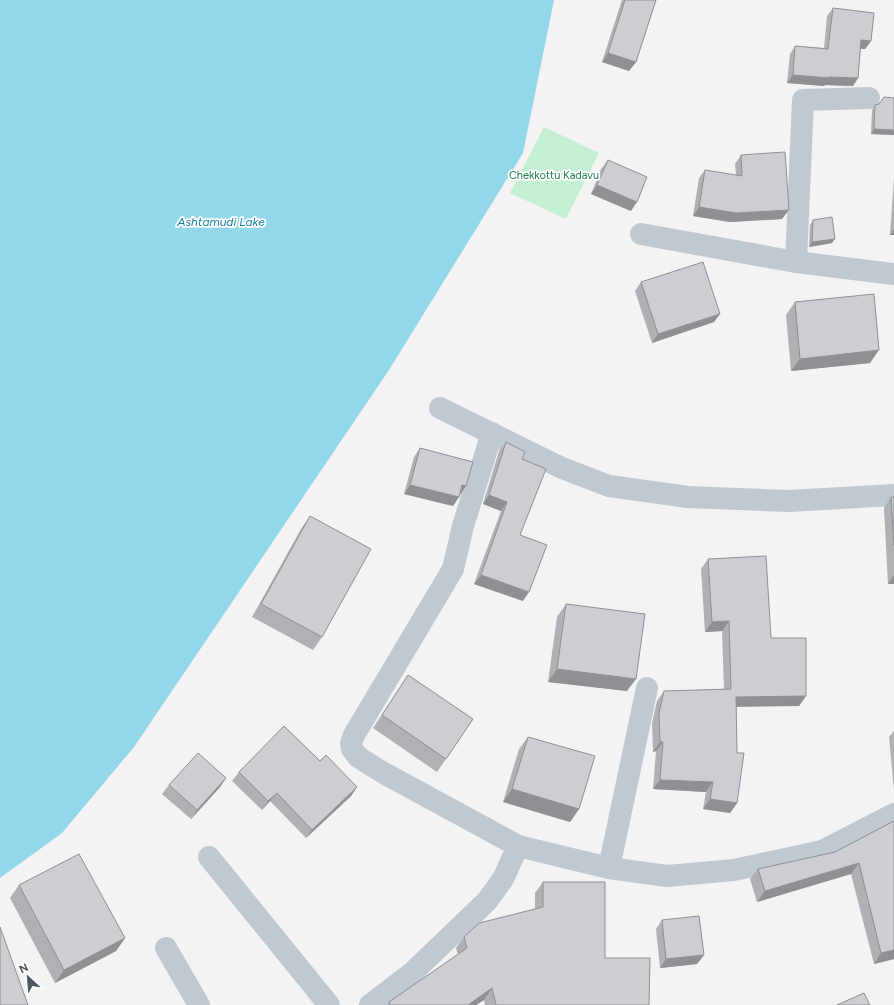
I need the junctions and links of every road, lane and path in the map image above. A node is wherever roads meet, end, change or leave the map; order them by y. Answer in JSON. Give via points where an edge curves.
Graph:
{"nodes":[{"id":1,"x":869,"y":98,"type":"dead end"},
{"id":2,"x":641,"y":234,"type":"dead end"},
{"id":3,"x":796,"y":262,"type":"junction"},
{"id":4,"x":894,"y":274,"type":"edge"},
{"id":5,"x":440,"y":408,"type":"dead end"},
{"id":6,"x":492,"y":433,"type":"junction"},
{"id":7,"x":894,"y":495,"type":"edge"},
{"id":8,"x":647,"y":688,"type":"dead end"},
{"id":9,"x":894,"y":814,"type":"edge"},
{"id":10,"x":518,"y":846,"type":"junction"},
{"id":11,"x":209,"y":857,"type":"dead end"},
{"id":12,"x":609,"y":868,"type":"junction"},
{"id":13,"x":166,"y":948,"type":"dead end"},
{"id":14,"x":199,"y":1005,"type":"edge"},
{"id":15,"x":329,"y":1005,"type":"edge"},
{"id":16,"x":370,"y":1005,"type":"edge"}],
"edges":[{"from":1,"to":3,"type":"street","via":[[803,100]]},
{"from":2,"to":3,"type":"street"},
{"from":3,"to":4,"type":"street"},
{"from":5,"to":6,"type":"street"},
{"from":6,"to":7,"type":"street","via":[[562,468],[609,486],[688,496],[789,501]]},
{"from":6,"to":10,"type":"street","via":[[463,526],[453,569],[351,743],[358,757],[382,772]]},
{"from":8,"to":12,"type":"street"},
{"from":9,"to":12,"type":"street","via":[[822,851],[734,870],[667,876]]},
{"from":10,"to":12,"type":"street"},
{"from":10,"to":16,"type":"street","via":[[503,879],[487,901],[413,972]]},
{"from":11,"to":15,"type":"street"},
{"from":13,"to":14,"type":"street"}]}
